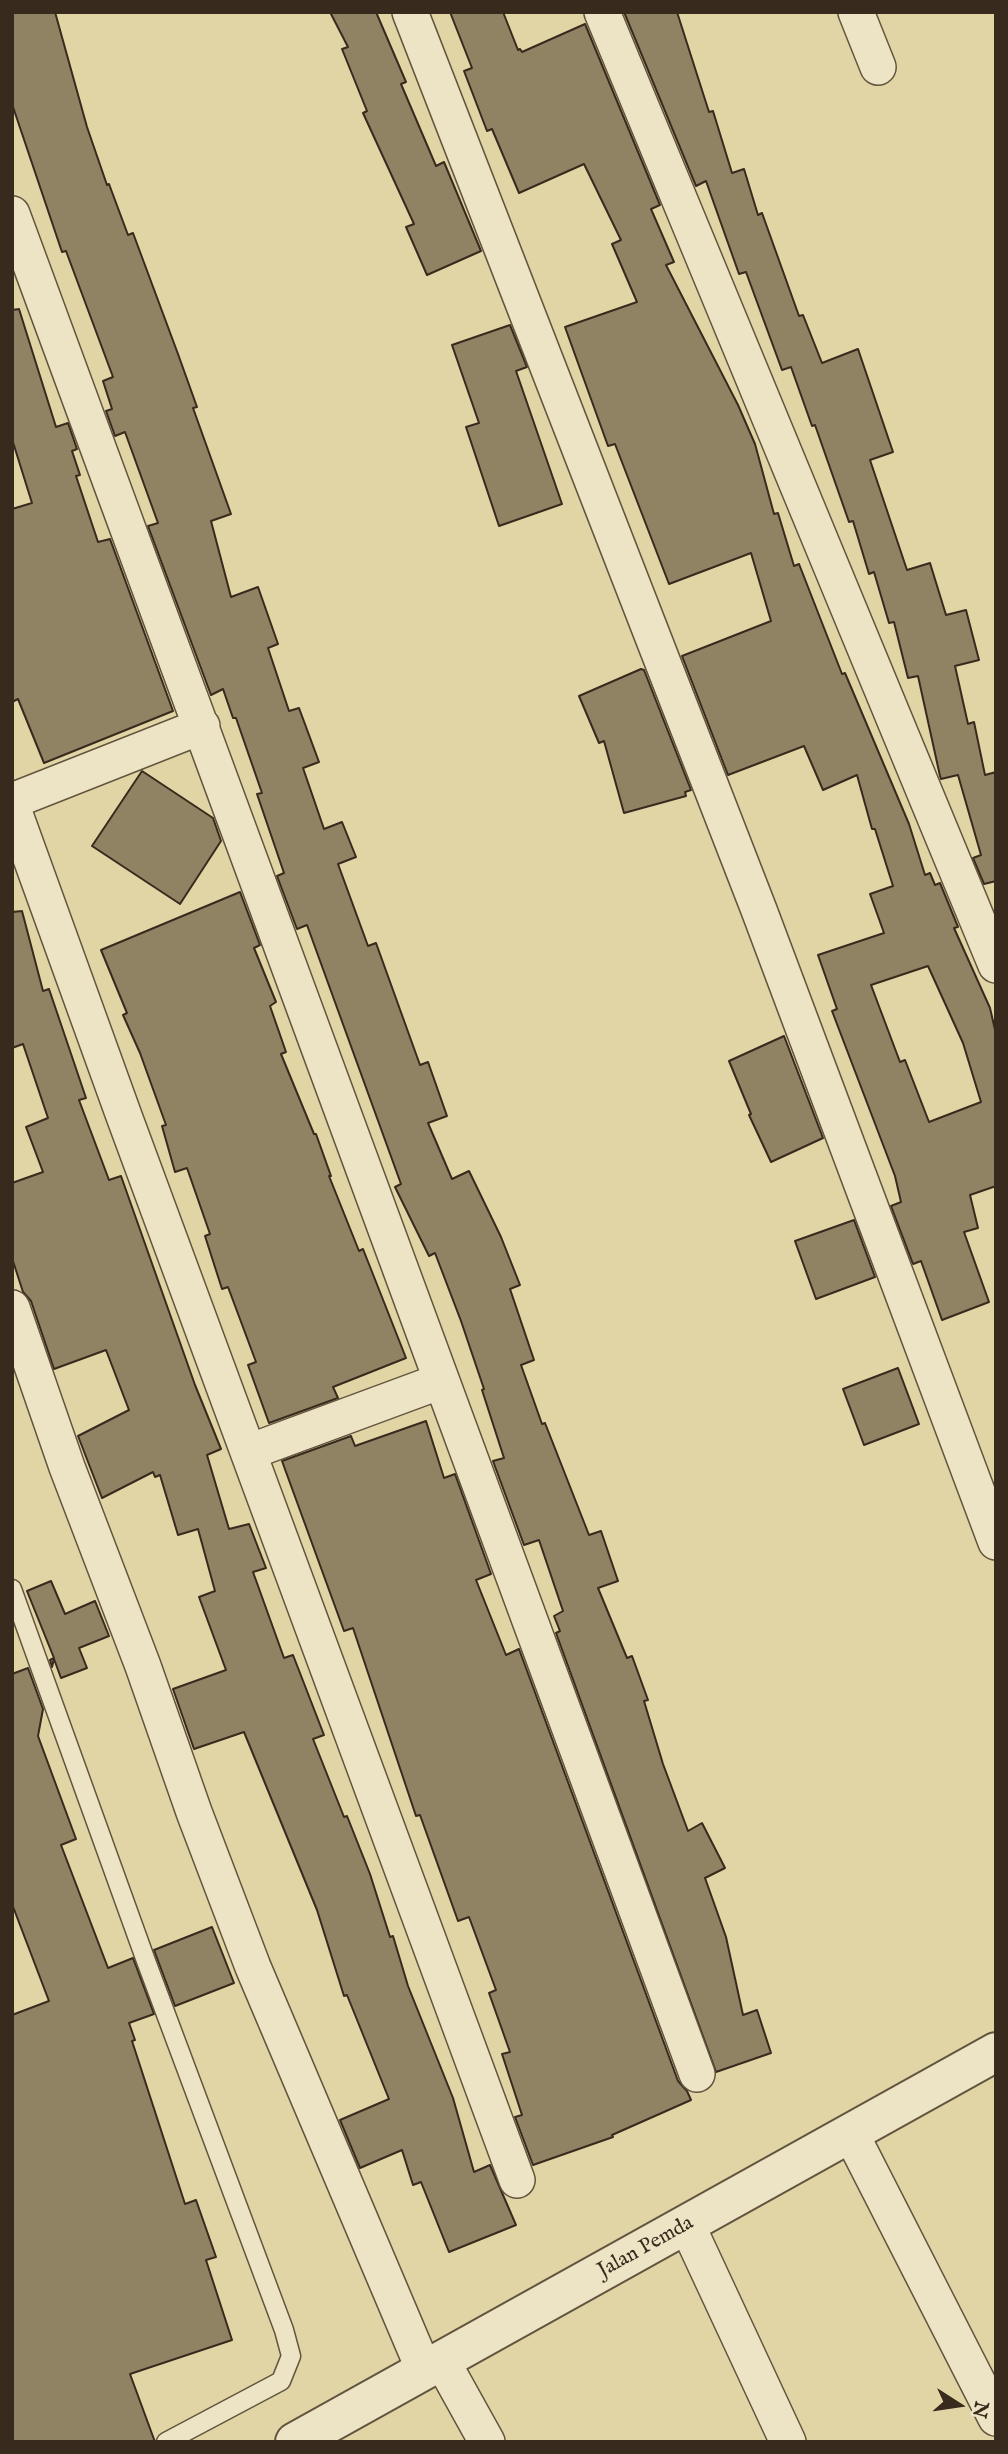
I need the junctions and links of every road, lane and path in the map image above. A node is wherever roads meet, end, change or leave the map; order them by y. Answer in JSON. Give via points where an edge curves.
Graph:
{"nodes":[{"id":1,"x":410,"y":12,"type":"edge"},
{"id":2,"x":602,"y":12,"type":"edge"},
{"id":3,"x":856,"y":12,"type":"edge"},
{"id":4,"x":878,"y":67,"type":"dead end"},
{"id":5,"x":12,"y":214,"type":"edge"},
{"id":6,"x":202,"y":726,"type":"junction"},
{"id":7,"x":12,"y":803,"type":"edge"},
{"id":8,"x":996,"y":965,"type":"edge"},
{"id":9,"x":12,"y":1308,"type":"edge"},
{"id":10,"x":441,"y":1381,"type":"junction"},
{"id":11,"x":249,"y":1452,"type":"junction"},
{"id":12,"x":996,"y":1542,"type":"edge"},
{"id":13,"x":12,"y":1589,"type":"edge"},
{"id":14,"x":996,"y":2052,"type":"edge"},
{"id":15,"x":697,"y":2074,"type":"dead end"},
{"id":16,"x":850,"y":2134,"type":"junction"},
{"id":17,"x":517,"y":2180,"type":"dead end"},
{"id":18,"x":687,"y":2225,"type":"junction"},
{"id":19,"x":433,"y":2366,"type":"junction"},
{"id":20,"x":996,"y":2418,"type":"edge"},
{"id":21,"x":166,"y":2442,"type":"edge"},
{"id":22,"x":295,"y":2442,"type":"edge"},
{"id":23,"x":487,"y":2442,"type":"edge"},
{"id":24,"x":788,"y":2442,"type":"edge"}],
"edges":[{"from":1,"to":12,"type":"street","via":[[760,910]]},
{"from":2,"to":8,"type":"street"},
{"from":3,"to":4,"type":"street"},
{"from":5,"to":6,"type":"street"},
{"from":6,"to":7,"type":"street"},
{"from":6,"to":10,"type":"street"},
{"from":7,"to":11,"type":"street"},
{"from":9,"to":19,"type":"street","via":[[253,1967]]},
{"from":10,"to":11,"type":"street"},
{"from":10,"to":15,"type":"street"},
{"from":11,"to":17,"type":"street"},
{"from":13,"to":21,"type":"lane","via":[[291,2356],[281,2381]]},
{"from":14,"to":16,"type":"street","name":"Jalan Pemda"},
{"from":16,"to":18,"type":"street","name":"Jalan Pemda"},
{"from":16,"to":20,"type":"street"},
{"from":18,"to":19,"type":"street","name":"Jalan Pemda"},
{"from":18,"to":24,"type":"street"},
{"from":19,"to":22,"type":"street","name":"Jalan Pemda"},
{"from":19,"to":23,"type":"street"}]}
